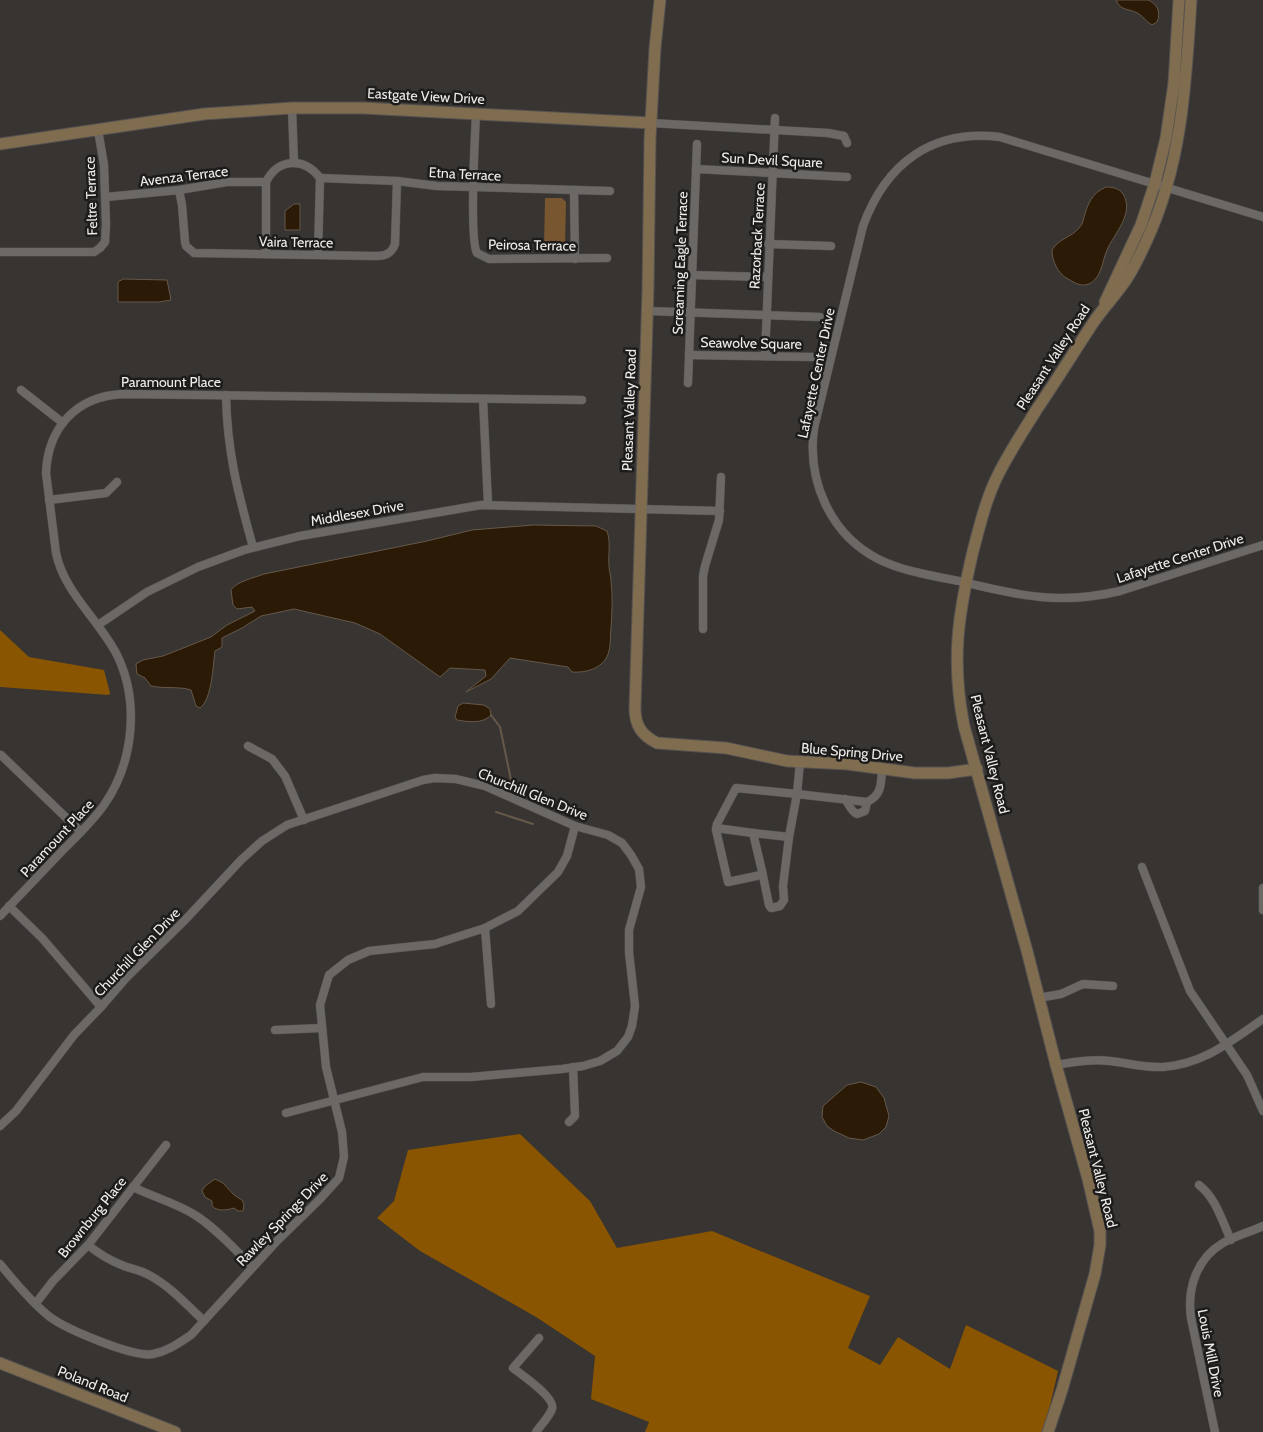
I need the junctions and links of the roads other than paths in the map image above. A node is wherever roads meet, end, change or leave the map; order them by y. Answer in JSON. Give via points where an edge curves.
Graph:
{"nodes":[{"id":1,"x":660,"y":0,"type":"edge"},
{"id":2,"x":1178,"y":0,"type":"edge"},
{"id":3,"x":1191,"y":0,"type":"edge"},
{"id":4,"x":292,"y":108,"type":"junction"},
{"id":5,"x":476,"y":114,"type":"junction"},
{"id":6,"x":775,"y":118,"type":"dead end"},
{"id":7,"x":651,"y":124,"type":"junction"},
{"id":8,"x":98,"y":130,"type":"junction"},
{"id":9,"x":774,"y":130,"type":"junction"},
{"id":10,"x":847,"y":143,"type":"dead end"},
{"id":11,"x":0,"y":144,"type":"edge"},
{"id":12,"x":696,"y":144,"type":"dead end"},
{"id":13,"x":294,"y":163,"type":"junction"},
{"id":14,"x":696,"y":169,"type":"junction"},
{"id":15,"x":772,"y":173,"type":"junction"},
{"id":16,"x":847,"y":177,"type":"dead end"},
{"id":17,"x":320,"y":178,"type":"junction"},
{"id":18,"x":266,"y":182,"type":"junction"},
{"id":19,"x":397,"y":182,"type":"junction"},
{"id":20,"x":1154,"y":183,"type":"junction"},
{"id":21,"x":1167,"y":186,"type":"junction"},
{"id":22,"x":474,"y":187,"type":"junction"},
{"id":23,"x":179,"y":190,"type":"junction"},
{"id":24,"x":574,"y":190,"type":"junction"},
{"id":25,"x":610,"y":191,"type":"dead end"},
{"id":26,"x":106,"y":197,"type":"junction"},
{"id":27,"x":1263,"y":217,"type":"edge"},
{"id":28,"x":768,"y":244,"type":"junction"},
{"id":29,"x":831,"y":246,"type":"dead end"},
{"id":30,"x":0,"y":252,"type":"edge"},
{"id":31,"x":266,"y":254,"type":"junction"},
{"id":32,"x":318,"y":254,"type":"junction"},
{"id":33,"x":607,"y":258,"type":"dead end"},
{"id":34,"x":575,"y":259,"type":"junction"},
{"id":35,"x":692,"y":275,"type":"junction"},
{"id":36,"x":767,"y":277,"type":"junction"},
{"id":37,"x":1103,"y":308,"type":"junction"},
{"id":38,"x":648,"y":311,"type":"junction"},
{"id":39,"x":691,"y":314,"type":"junction"},
{"id":40,"x":766,"y":316,"type":"junction"},
{"id":41,"x":820,"y":317,"type":"dead end"},
{"id":42,"x":689,"y":355,"type":"junction"},
{"id":43,"x":764,"y":356,"type":"junction"},
{"id":44,"x":813,"y":357,"type":"dead end"},
{"id":45,"x":688,"y":383,"type":"dead end"},
{"id":46,"x":21,"y":390,"type":"dead end"},
{"id":47,"x":226,"y":395,"type":"junction"},
{"id":48,"x":483,"y":399,"type":"junction"},
{"id":49,"x":582,"y":400,"type":"dead end"},
{"id":50,"x":63,"y":423,"type":"junction"},
{"id":51,"x":721,"y":477,"type":"dead end"},
{"id":52,"x":117,"y":482,"type":"dead end"},
{"id":53,"x":49,"y":500,"type":"junction"},
{"id":54,"x":488,"y":504,"type":"junction"},
{"id":55,"x":641,"y":508,"type":"junction"},
{"id":56,"x":720,"y":511,"type":"junction"},
{"id":57,"x":1263,"y":545,"type":"edge"},
{"id":58,"x":253,"y":547,"type":"junction"},
{"id":59,"x":966,"y":583,"type":"junction"},
{"id":60,"x":98,"y":625,"type":"junction"},
{"id":61,"x":703,"y":629,"type":"dead end"},
{"id":62,"x":248,"y":746,"type":"dead end"},
{"id":63,"x":726,"y":748,"type":"joint"},
{"id":64,"x":0,"y":755,"type":"edge"},
{"id":65,"x":800,"y":762,"type":"junction"},
{"id":66,"x":882,"y":769,"type":"junction"},
{"id":67,"x":977,"y":769,"type":"junction"},
{"id":68,"x":797,"y":794,"type":"junction"},
{"id":69,"x":844,"y":800,"type":"junction"},
{"id":70,"x":867,"y":802,"type":"junction"},
{"id":71,"x":304,"y":820,"type":"junction"},
{"id":72,"x":575,"y":826,"type":"junction"},
{"id":73,"x":716,"y":828,"type":"junction"},
{"id":74,"x":81,"y":832,"type":"junction"},
{"id":75,"x":753,"y":833,"type":"junction"},
{"id":76,"x":789,"y":837,"type":"junction"},
{"id":77,"x":1142,"y":867,"type":"dead end"},
{"id":78,"x":762,"y":872,"type":"junction"},
{"id":79,"x":1263,"y":888,"type":"edge"},
{"id":80,"x":9,"y":906,"type":"junction"},
{"id":81,"x":1263,"y":910,"type":"edge"},
{"id":82,"x":0,"y":916,"type":"edge"},
{"id":83,"x":485,"y":928,"type":"junction"},
{"id":84,"x":1113,"y":986,"type":"dead end"},
{"id":85,"x":1038,"y":998,"type":"junction"},
{"id":86,"x":491,"y":1004,"type":"dead end"},
{"id":87,"x":101,"y":1007,"type":"junction"},
{"id":88,"x":1263,"y":1019,"type":"edge"},
{"id":89,"x":322,"y":1028,"type":"junction"},
{"id":90,"x":275,"y":1030,"type":"dead end"},
{"id":91,"x":1227,"y":1045,"type":"junction"},
{"id":92,"x":1056,"y":1065,"type":"junction"},
{"id":93,"x":573,"y":1067,"type":"junction"},
{"id":94,"x":335,"y":1101,"type":"junction"},
{"id":95,"x":1263,"y":1111,"type":"edge"},
{"id":96,"x":286,"y":1113,"type":"dead end"},
{"id":97,"x":569,"y":1122,"type":"dead end"},
{"id":98,"x":0,"y":1126,"type":"edge"},
{"id":99,"x":166,"y":1146,"type":"dead end"},
{"id":100,"x":1199,"y":1185,"type":"dead end"},
{"id":101,"x":133,"y":1186,"type":"junction"},
{"id":102,"x":1263,"y":1226,"type":"edge"},
{"id":103,"x":1230,"y":1240,"type":"junction"},
{"id":104,"x":88,"y":1245,"type":"junction"},
{"id":105,"x":0,"y":1264,"type":"edge"},
{"id":106,"x":252,"y":1267,"type":"junction"},
{"id":107,"x":36,"y":1303,"type":"junction"},
{"id":108,"x":204,"y":1321,"type":"junction"},
{"id":109,"x":539,"y":1338,"type":"dead end"},
{"id":110,"x":0,"y":1363,"type":"edge"},
{"id":111,"x":174,"y":1432,"type":"edge"},
{"id":112,"x":536,"y":1432,"type":"edge"},
{"id":113,"x":1048,"y":1432,"type":"edge"},
{"id":114,"x":1215,"y":1432,"type":"edge"}],
"edges":[{"from":1,"to":7,"type":"street","name":"Pleasant Valley Road"},
{"from":2,"to":20,"type":"street","name":"Pleasant Valley Road","via":[[1172,102]]},
{"from":3,"to":21,"type":"street","name":"Pleasant Valley Road","via":[[1182,118]]},
{"from":4,"to":5,"type":"street","name":"Eastgate View Drive"},
{"from":4,"to":8,"type":"street","name":"Eastgate View Drive","via":[[204,114]]},
{"from":4,"to":13,"type":"street"},
{"from":5,"to":7,"type":"street","name":"Eastgate View Drive"},
{"from":5,"to":22,"type":"street","name":"Peirosa Terrace"},
{"from":6,"to":9,"type":"street","name":"Razorback Terrace"},
{"from":7,"to":9,"type":"street","name":"Eastgate View Drive"},
{"from":7,"to":38,"type":"street","name":"Pleasant Valley Road"},
{"from":8,"to":11,"type":"street","name":"Eastgate View Drive"},
{"from":8,"to":26,"type":"street","name":"Feltre Terrace"},
{"from":9,"to":10,"type":"street","name":"Eastgate View Drive","via":[[837,134],[844,136]]},
{"from":9,"to":15,"type":"street","name":"Razorback Terrace"},
{"from":12,"to":14,"type":"street","name":"Screaming Eagle Terrace"},
{"from":13,"to":17,"type":"street","via":[[308,166]]},
{"from":13,"to":18,"type":"street","via":[[277,167]]},
{"from":14,"to":15,"type":"street","name":"Sun Devil Square"},
{"from":14,"to":35,"type":"street","name":"Screaming Eagle Terrace"},
{"from":15,"to":16,"type":"street","name":"Sun Devil Square"},
{"from":15,"to":28,"type":"street","name":"Razorback Terrace"},
{"from":17,"to":19,"type":"street","name":"Etna Terrace"},
{"from":17,"to":32,"type":"street"},
{"from":18,"to":23,"type":"street","name":"Avenza Terrace","via":[[227,182]]},
{"from":18,"to":31,"type":"street"},
{"from":19,"to":22,"type":"street","name":"Etna Terrace"},
{"from":19,"to":32,"type":"street","name":"Vaira Terrace","via":[[395,244],[387,255]]},
{"from":20,"to":21,"type":"street","name":"Lafayette Center Drive"},
{"from":20,"to":37,"type":"street","name":"Pleasant Valley Road","via":[[1140,225]]},
{"from":20,"to":59,"type":"street","name":"Lafayette Center Drive","via":[[1014,140],[988,135],[970,136],[941,142],[913,156],[890,176],[870,208],[861,233],[814,428],[812,456],[817,483],[831,516],[866,552],[893,565]]},
{"from":21,"to":27,"type":"street","name":"Lafayette Center Drive"},
{"from":21,"to":37,"type":"street","name":"Pleasant Valley Road","via":[[1136,262]]},
{"from":22,"to":24,"type":"street","name":"Etna Terrace"},
{"from":22,"to":34,"type":"street","name":"Peirosa Terrace","via":[[474,249],[480,256],[489,259]]},
{"from":23,"to":26,"type":"street","name":"Avenza Terrace"},
{"from":23,"to":31,"type":"street","name":"Vaira Terrace","via":[[185,242],[191,251],[198,254]]},
{"from":24,"to":25,"type":"street","name":"Etna Terrace"},
{"from":24,"to":34,"type":"street"},
{"from":26,"to":30,"type":"street","name":"Feltre Terrace","via":[[105,242],[98,251]]},
{"from":28,"to":29,"type":"street"},
{"from":28,"to":36,"type":"street","name":"Razorback Terrace"},
{"from":31,"to":32,"type":"street","name":"Vaira Terrace"},
{"from":33,"to":34,"type":"street","name":"Peirosa Terrace"},
{"from":35,"to":36,"type":"street"},
{"from":35,"to":39,"type":"street","name":"Screaming Eagle Terrace"},
{"from":36,"to":40,"type":"street","name":"Razorback Terrace"},
{"from":37,"to":59,"type":"street","name":"Pleasant Valley Road","via":[[1016,441],[998,475],[981,519]]},
{"from":38,"to":39,"type":"street"},
{"from":38,"to":55,"type":"street","name":"Pleasant Valley Road"},
{"from":39,"to":40,"type":"street"},
{"from":39,"to":42,"type":"street","name":"Screaming Eagle Terrace"},
{"from":40,"to":41,"type":"street"},
{"from":40,"to":43,"type":"street","name":"Razorback Terrace"},
{"from":42,"to":43,"type":"street","name":"Seawolve Square"},
{"from":42,"to":45,"type":"street","name":"Screaming Eagle Terrace"},
{"from":43,"to":44,"type":"street","name":"Seawolve Square"},
{"from":46,"to":50,"type":"street"},
{"from":47,"to":48,"type":"street","name":"Paramount Place"},
{"from":47,"to":50,"type":"street","name":"Paramount Place","via":[[103,396],[80,406]]},
{"from":47,"to":58,"type":"street","via":[[232,471]]},
{"from":48,"to":49,"type":"street","name":"Paramount Place"},
{"from":48,"to":54,"type":"street"},
{"from":50,"to":53,"type":"street","name":"Paramount Place","via":[[52,440],[47,461]]},
{"from":51,"to":56,"type":"street"},
{"from":52,"to":53,"type":"street","via":[[106,493]]},
{"from":53,"to":60,"type":"street","name":"Paramount Place","via":[[58,565],[68,585]]},
{"from":54,"to":55,"type":"street","name":"Middlesex Drive"},
{"from":54,"to":58,"type":"street","name":"Middlesex Drive"},
{"from":55,"to":56,"type":"street","name":"Middlesex Drive"},
{"from":55,"to":63,"type":"street","name":"Pleasant Valley Road","via":[[635,720],[641,732],[657,743]]},
{"from":56,"to":61,"type":"street","via":[[703,576]]},
{"from":57,"to":59,"type":"street","name":"Lafayette Center Drive","via":[[1120,591],[1086,598],[1034,598]]},
{"from":58,"to":60,"type":"street","name":"Middlesex Drive","via":[[176,577]]},
{"from":59,"to":67,"type":"street","name":"Pleasant Valley Road","via":[[956,666],[961,708]]},
{"from":60,"to":74,"type":"street","name":"Paramount Place","via":[[124,673],[130,704],[130,735],[124,764],[113,790]]},
{"from":62,"to":71,"type":"street","via":[[272,760],[285,776]]},
{"from":63,"to":65,"type":"street","name":"Blue Spring Drive"},
{"from":64,"to":74,"type":"street"},
{"from":65,"to":66,"type":"street","name":"Blue Spring Drive"},
{"from":65,"to":68,"type":"street"},
{"from":66,"to":67,"type":"street","name":"Blue Spring Drive","via":[[936,774]]},
{"from":66,"to":70,"type":"street","via":[[880,791]]},
{"from":67,"to":85,"type":"street","name":"Pleasant Valley Road"},
{"from":68,"to":69,"type":"street"},
{"from":68,"to":73,"type":"street","via":[[736,788]]},
{"from":68,"to":76,"type":"street"},
{"from":69,"to":70,"type":"street"},
{"from":69,"to":70,"type":"street","via":[[857,814],[865,811]]},
{"from":71,"to":72,"type":"street","name":"Churchill Glen Drive","via":[[398,787],[447,778],[485,786]]},
{"from":71,"to":87,"type":"street","name":"Churchill Glen Drive","via":[[287,825],[241,860]]},
{"from":72,"to":83,"type":"street","name":"Rawley Springs Drive","via":[[567,856],[558,872],[518,911]]},
{"from":72,"to":93,"type":"street","name":"Churchill Glen Drive","via":[[608,835],[622,844],[638,869],[641,887],[629,930],[635,1006],[628,1037],[616,1051],[600,1061]]},
{"from":73,"to":75,"type":"street"},
{"from":73,"to":78,"type":"street","via":[[728,882],[761,875]]},
{"from":74,"to":80,"type":"street","name":"Paramount Place"},
{"from":75,"to":76,"type":"street"},
{"from":75,"to":78,"type":"street"},
{"from":76,"to":78,"type":"street","via":[[784,896],[776,907],[769,905]]},
{"from":77,"to":91,"type":"street","via":[[1190,991]]},
{"from":79,"to":81,"type":"street"},
{"from":80,"to":82,"type":"street","name":"Paramount Place"},
{"from":80,"to":87,"type":"street","via":[[42,938]]},
{"from":83,"to":86,"type":"street"},
{"from":83,"to":89,"type":"street","name":"Rawley Springs Drive","via":[[435,944],[369,951],[348,960],[329,975],[320,1005]]},
{"from":84,"to":85,"type":"street","via":[[1083,984],[1061,994]]},
{"from":85,"to":92,"type":"street","name":"Pleasant Valley Road"},
{"from":87,"to":98,"type":"street","name":"Churchill Glen Drive"},
{"from":88,"to":91,"type":"street"},
{"from":89,"to":90,"type":"street"},
{"from":89,"to":94,"type":"street","name":"Rawley Springs Drive","via":[[326,1067]]},
{"from":91,"to":92,"type":"street","via":[[1194,1061],[1162,1067],[1096,1060]]},
{"from":91,"to":95,"type":"street","via":[[1247,1075]]},
{"from":92,"to":113,"type":"street","name":"Pleasant Valley Road","via":[[1098,1218],[1100,1245],[1095,1274]]},
{"from":93,"to":94,"type":"street","name":"Churchill Glen Drive","via":[[471,1077],[423,1077]]},
{"from":93,"to":97,"type":"street","via":[[575,1116]]},
{"from":94,"to":96,"type":"street","name":"Churchill Glen Drive"},
{"from":94,"to":106,"type":"street","name":"Rawley Springs Drive","via":[[344,1157],[339,1178]]},
{"from":99,"to":101,"type":"street","name":"Brownburg Place"},
{"from":100,"to":103,"type":"street","via":[[1211,1197]]},
{"from":101,"to":104,"type":"street","name":"Brownburg Place"},
{"from":101,"to":106,"type":"street","via":[[195,1215]]},
{"from":102,"to":103,"type":"street","name":"Louis Mill Drive"},
{"from":103,"to":114,"type":"street","name":"Louis Mill Drive","via":[[1213,1250],[1199,1267],[1189,1298],[1190,1318]]},
{"from":104,"to":107,"type":"street","name":"Brownburg Place"},
{"from":104,"to":108,"type":"street","via":[[102,1256],[157,1280]]},
{"from":105,"to":107,"type":"street","name":"Rawley Springs Drive"},
{"from":106,"to":108,"type":"street","name":"Rawley Springs Drive"},
{"from":107,"to":108,"type":"street","name":"Rawley Springs Drive","via":[[50,1317],[88,1336],[137,1353],[152,1354],[174,1347]]},
{"from":109,"to":112,"type":"street","via":[[513,1368],[552,1403],[552,1410]]},
{"from":110,"to":111,"type":"street","name":"Poland Road"}]}
